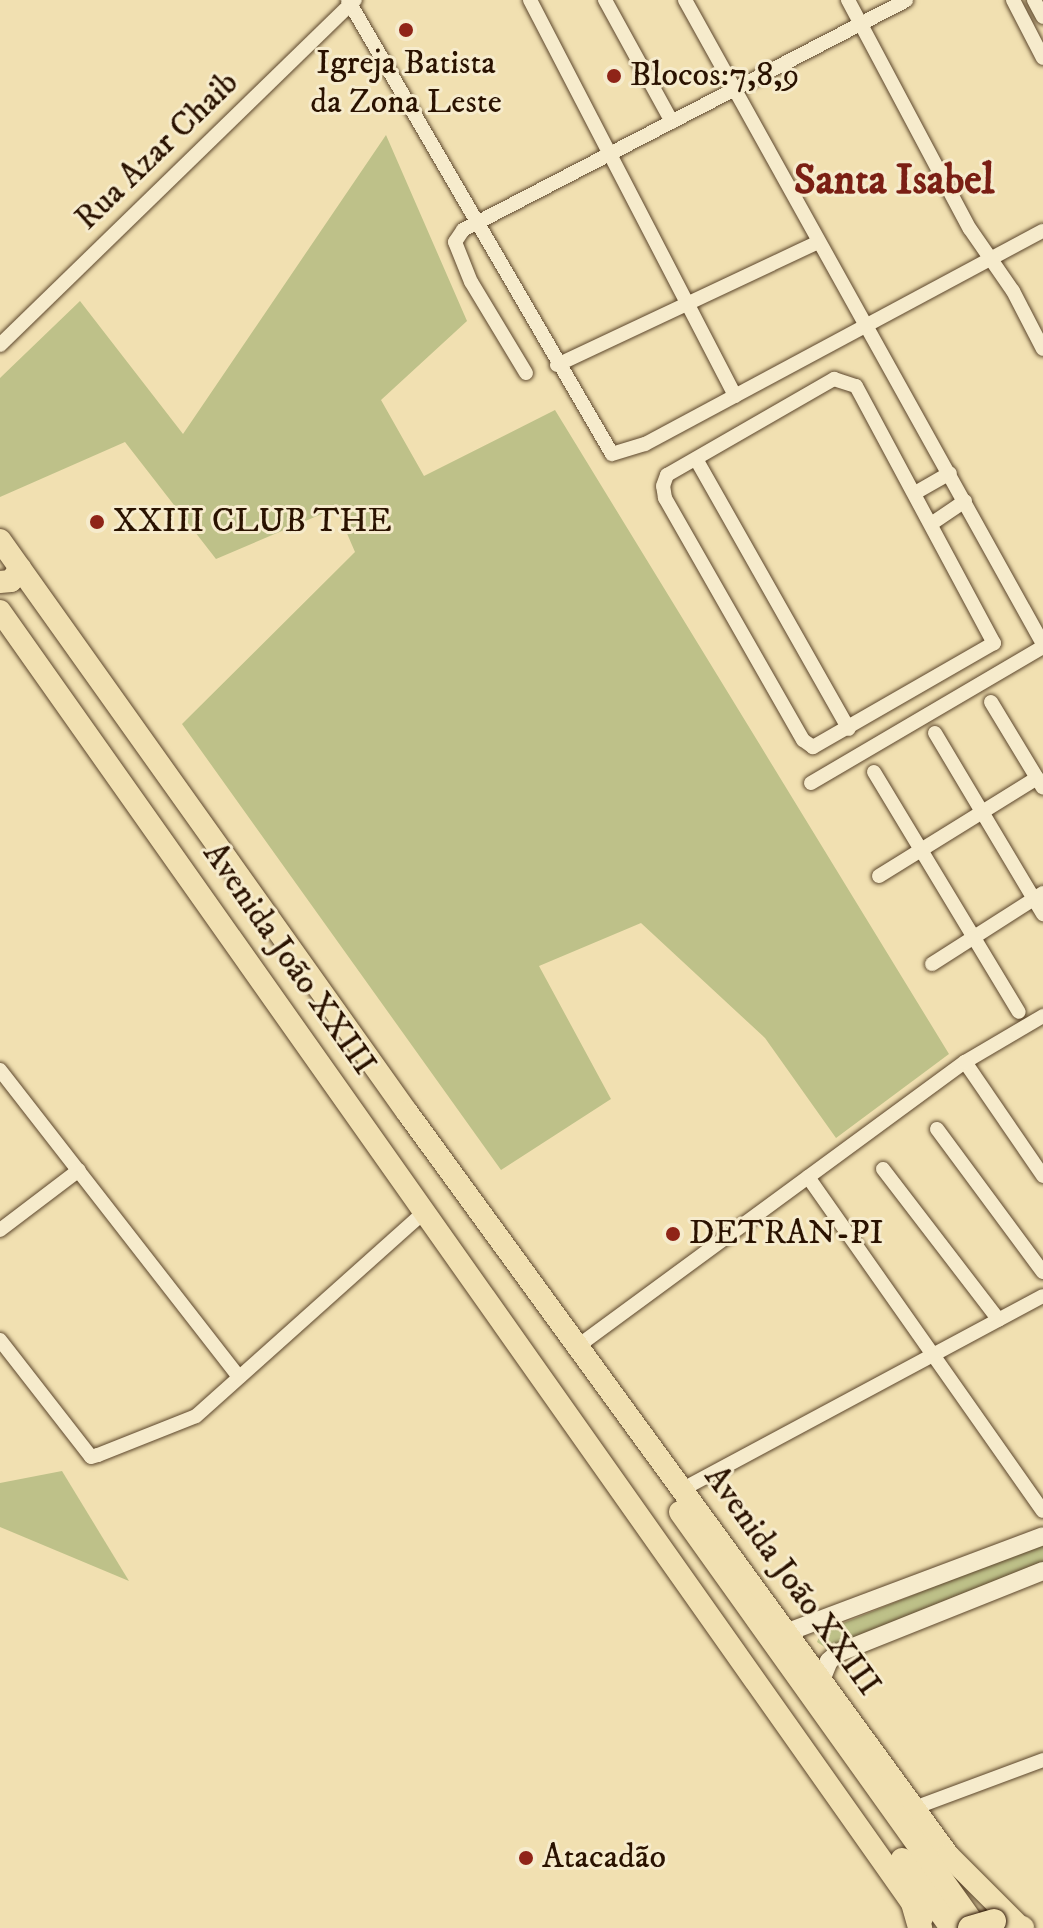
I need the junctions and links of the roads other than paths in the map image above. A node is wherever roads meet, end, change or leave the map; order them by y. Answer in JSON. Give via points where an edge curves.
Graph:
{"nodes":[{"id":1,"x":530,"y":0,"type":"edge"},
{"id":2,"x":605,"y":0,"type":"edge"},
{"id":3,"x":685,"y":0,"type":"edge"},
{"id":4,"x":848,"y":0,"type":"edge"},
{"id":5,"x":906,"y":0,"type":"edge"},
{"id":6,"x":1013,"y":0,"type":"edge"},
{"id":7,"x":1034,"y":0,"type":"edge"},
{"id":8,"x":351,"y":1,"type":"edge"},
{"id":9,"x":1043,"y":17,"type":"edge"},
{"id":10,"x":861,"y":24,"type":"junction"},
{"id":11,"x":1043,"y":58,"type":"edge"},
{"id":12,"x":732,"y":91,"type":"junction"},
{"id":13,"x":672,"y":122,"type":"junction"},
{"id":14,"x":609,"y":154,"type":"junction"},
{"id":15,"x":475,"y":223,"type":"junction"},
{"id":16,"x":1043,"y":231,"type":"edge"},
{"id":17,"x":816,"y":243,"type":"junction"},
{"id":18,"x":990,"y":260,"type":"junction"},
{"id":19,"x":687,"y":300,"type":"junction"},
{"id":20,"x":864,"y":328,"type":"junction"},
{"id":21,"x":0,"y":345,"type":"edge"},
{"id":22,"x":1043,"y":349,"type":"edge"},
{"id":23,"x":557,"y":365,"type":"junction"},
{"id":24,"x":526,"y":373,"type":"dead end"},
{"id":25,"x":735,"y":396,"type":"junction"},
{"id":26,"x":696,"y":459,"type":"junction"},
{"id":27,"x":950,"y":473,"type":"junction"},
{"id":28,"x":915,"y":493,"type":"junction"},
{"id":29,"x":965,"y":501,"type":"junction"},
{"id":30,"x":931,"y":524,"type":"junction"},
{"id":31,"x":0,"y":540,"type":"edge"},
{"id":32,"x":20,"y":568,"type":"junction"},
{"id":33,"x":0,"y":582,"type":"edge"},
{"id":34,"x":0,"y":611,"type":"edge"},
{"id":35,"x":1043,"y":645,"type":"edge"},
{"id":36,"x":991,"y":702,"type":"dead end"},
{"id":37,"x":849,"y":729,"type":"junction"},
{"id":38,"x":935,"y":733,"type":"dead end"},
{"id":39,"x":874,"y":772,"type":"dead end"},
{"id":40,"x":811,"y":783,"type":"dead end"},
{"id":41,"x":1040,"y":783,"type":"edge"},
{"id":42,"x":982,"y":812,"type":"junction"},
{"id":43,"x":921,"y":850,"type":"junction"},
{"id":44,"x":879,"y":876,"type":"dead end"},
{"id":45,"x":1038,"y":896,"type":"edge"},
{"id":46,"x":1043,"y":914,"type":"edge"},
{"id":47,"x":974,"y":938,"type":"junction"},
{"id":48,"x":932,"y":964,"type":"dead end"},
{"id":49,"x":1019,"y":1012,"type":"dead end"},
{"id":50,"x":1043,"y":1016,"type":"edge"},
{"id":51,"x":965,"y":1062,"type":"junction"},
{"id":52,"x":0,"y":1070,"type":"edge"},
{"id":53,"x":937,"y":1129,"type":"dead end"},
{"id":54,"x":883,"y":1169,"type":"dead end"},
{"id":55,"x":79,"y":1170,"type":"junction"},
{"id":56,"x":1043,"y":1176,"type":"edge"},
{"id":57,"x":808,"y":1177,"type":"junction"},
{"id":58,"x":426,"y":1210,"type":"junction"},
{"id":59,"x":0,"y":1230,"type":"edge"},
{"id":60,"x":519,"y":1267,"type":"junction"},
{"id":61,"x":1043,"y":1272,"type":"edge"},
{"id":62,"x":1043,"y":1296,"type":"edge"},
{"id":63,"x":999,"y":1320,"type":"junction"},
{"id":64,"x":0,"y":1340,"type":"edge"},
{"id":65,"x":524,"y":1346,"type":"junction"},
{"id":66,"x":578,"y":1346,"type":"junction"},
{"id":67,"x":931,"y":1358,"type":"junction"},
{"id":68,"x":239,"y":1377,"type":"junction"},
{"id":69,"x":683,"y":1489,"type":"junction"},
{"id":70,"x":1043,"y":1511,"type":"edge"},
{"id":71,"x":1043,"y":1536,"type":"edge"},
{"id":72,"x":1043,"y":1571,"type":"edge"},
{"id":73,"x":780,"y":1637,"type":"junction"},
{"id":74,"x":822,"y":1678,"type":"junction"},
{"id":75,"x":1043,"y":1760,"type":"edge"},
{"id":76,"x":914,"y":1808,"type":"junction"},
{"id":77,"x":913,"y":1903,"type":"junction"},
{"id":78,"x":985,"y":1925,"type":"edge"},
{"id":79,"x":1020,"y":1927,"type":"edge"},
{"id":80,"x":920,"y":1928,"type":"edge"},
{"id":81,"x":929,"y":1928,"type":"edge"},
{"id":82,"x":951,"y":1928,"type":"edge"},
{"id":83,"x":970,"y":1928,"type":"edge"}],
"edges":[{"from":1,"to":14,"type":"street"},
{"from":2,"to":13,"type":"street"},
{"from":3,"to":12,"type":"street"},
{"from":4,"to":10,"type":"street"},
{"from":5,"to":10,"type":"street"},
{"from":6,"to":11,"type":"street"},
{"from":7,"to":9,"type":"street"},
{"from":8,"to":15,"type":"street"},
{"from":8,"to":21,"type":"street","name":"Rua Azar Chaib"},
{"from":10,"to":12,"type":"street"},
{"from":10,"to":18,"type":"street"},
{"from":12,"to":13,"type":"street"},
{"from":12,"to":17,"type":"street"},
{"from":13,"to":14,"type":"street"},
{"from":14,"to":15,"type":"street"},
{"from":14,"to":19,"type":"street"},
{"from":15,"to":23,"type":"street"},
{"from":15,"to":24,"type":"street","via":[[455,242],[471,282]]},
{"from":16,"to":18,"type":"street"},
{"from":17,"to":19,"type":"street"},
{"from":17,"to":20,"type":"street"},
{"from":18,"to":20,"type":"street"},
{"from":18,"to":22,"type":"street"},
{"from":19,"to":23,"type":"street"},
{"from":19,"to":25,"type":"street"},
{"from":20,"to":25,"type":"street"},
{"from":20,"to":27,"type":"street","via":[[886,356]]},
{"from":23,"to":25,"type":"street","via":[[608,452],[631,450]]},
{"from":26,"to":28,"type":"street","via":[[834,379],[850,380]]},
{"from":26,"to":37,"type":"street"},
{"from":26,"to":37,"type":"street","via":[[667,475],[665,498],[803,740],[822,745]]},
{"from":27,"to":28,"type":"street"},
{"from":27,"to":29,"type":"street"},
{"from":28,"to":30,"type":"street"},
{"from":29,"to":30,"type":"street"},
{"from":29,"to":35,"type":"street"},
{"from":30,"to":37,"type":"street","via":[[994,643]]},
{"from":31,"to":32,"type":"main road","name":"Avenida João XXIII"},
{"from":32,"to":33,"type":"main road","via":[[11,581]]},
{"from":32,"to":60,"type":"main road","name":"Avenida João XXIII"},
{"from":34,"to":58,"type":"main road","name":"Avenida João XXIII"},
{"from":35,"to":40,"type":"street"},
{"from":36,"to":41,"type":"street"},
{"from":38,"to":42,"type":"street"},
{"from":39,"to":43,"type":"street"},
{"from":41,"to":42,"type":"street"},
{"from":42,"to":43,"type":"street"},
{"from":42,"to":45,"type":"street"},
{"from":43,"to":44,"type":"street"},
{"from":43,"to":47,"type":"street"},
{"from":45,"to":46,"type":"street"},
{"from":45,"to":47,"type":"street"},
{"from":47,"to":48,"type":"street"},
{"from":47,"to":49,"type":"street"},
{"from":50,"to":51,"type":"street"},
{"from":51,"to":56,"type":"street"},
{"from":51,"to":57,"type":"street"},
{"from":52,"to":55,"type":"street"},
{"from":53,"to":61,"type":"street"},
{"from":54,"to":63,"type":"street"},
{"from":55,"to":59,"type":"street"},
{"from":55,"to":68,"type":"street"},
{"from":57,"to":66,"type":"street"},
{"from":57,"to":67,"type":"street"},
{"from":58,"to":65,"type":"main road","name":"Avenida João XXIII"},
{"from":58,"to":68,"type":"street"},
{"from":60,"to":66,"type":"main road","name":"Avenida João XXIII"},
{"from":60,"to":73,"type":"main road","name":"Avenida João XXIII","via":[[658,1480]]},
{"from":62,"to":63,"type":"street"},
{"from":63,"to":67,"type":"street"},
{"from":64,"to":68,"type":"street","via":[[91,1457],[180,1425]]},
{"from":65,"to":77,"type":"main road","name":"Avenida João XXIII"},
{"from":65,"to":82,"type":"main road","name":"Avenida João XXIII","via":[[652,1510]]},
{"from":66,"to":69,"type":"main road","name":"Avenida João XXIII"},
{"from":67,"to":69,"type":"street"},
{"from":67,"to":70,"type":"street"},
{"from":69,"to":73,"type":"main road","name":"Avenida João XXIII"},
{"from":71,"to":73,"type":"street"},
{"from":72,"to":74,"type":"street","via":[[838,1653]]},
{"from":73,"to":74,"type":"main road","name":"Avenida João XXIII"},
{"from":73,"to":78,"type":"main road"},
{"from":74,"to":76,"type":"main road","name":"Avenida João XXIII"},
{"from":75,"to":76,"type":"street"},
{"from":76,"to":79,"type":"main road","name":"Avenida João XXIII","via":[[972,1884]]},
{"from":77,"to":80,"type":"highway"},
{"from":77,"to":81,"type":"main road","name":"Avenida João XXIII"},
{"from":78,"to":79,"type":"highway"},
{"from":78,"to":83,"type":"highway","bridge":true}]}
